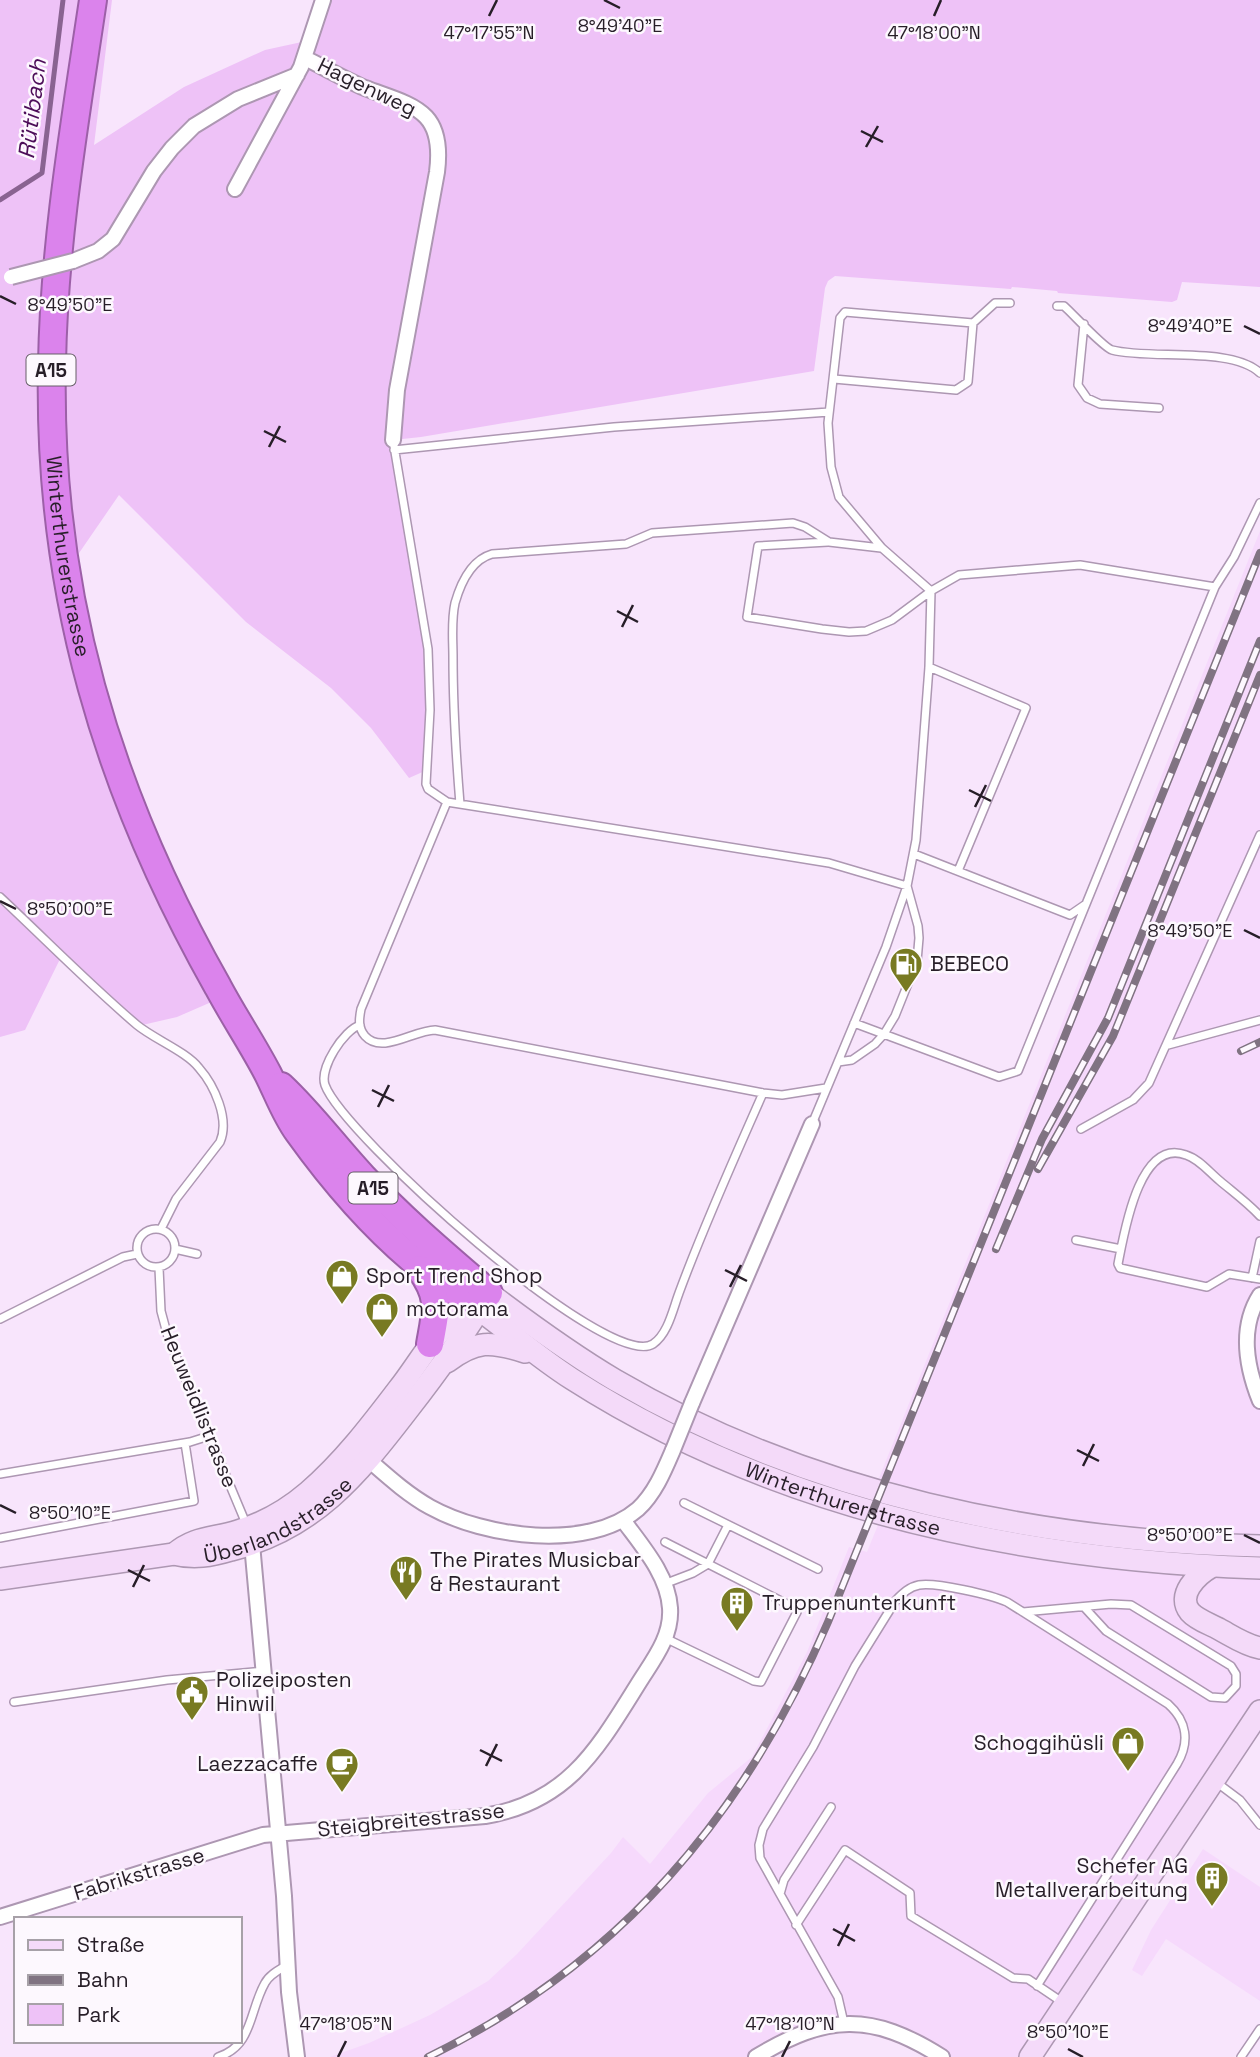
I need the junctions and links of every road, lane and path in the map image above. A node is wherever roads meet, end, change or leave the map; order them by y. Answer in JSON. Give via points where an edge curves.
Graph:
{"nodes":[{"id":1,"x":93,"y":0,"type":"edge"},
{"id":2,"x":323,"y":0,"type":"edge"},
{"id":3,"x":306,"y":58,"type":"junction"},
{"id":4,"x":297,"y":75,"type":"junction"},
{"id":5,"x":235,"y":189,"type":"dead end"},
{"id":6,"x":6,"y":279,"type":"edge"},
{"id":7,"x":1010,"y":303,"type":"dead end"},
{"id":8,"x":1056,"y":306,"type":"dead end"},
{"id":9,"x":973,"y":323,"type":"junction"},
{"id":10,"x":1084,"y":324,"type":"junction"},
{"id":11,"x":1260,"y":373,"type":"edge"},
{"id":12,"x":834,"y":379,"type":"junction"},
{"id":13,"x":1159,"y":408,"type":"dead end"},
{"id":14,"x":829,"y":412,"type":"junction"},
{"id":15,"x":393,"y":445,"type":"junction"},
{"id":16,"x":1260,"y":503,"type":"edge"},
{"id":17,"x":829,"y":542,"type":"junction"},
{"id":18,"x":881,"y":548,"type":"junction"},
{"id":19,"x":1215,"y":587,"type":"junction"},
{"id":20,"x":931,"y":590,"type":"junction"},
{"id":21,"x":929,"y":667,"type":"junction"},
{"id":22,"x":447,"y":802,"type":"junction"},
{"id":23,"x":460,"y":804,"type":"junction"},
{"id":24,"x":1260,"y":835,"type":"edge"},
{"id":25,"x":914,"y":854,"type":"junction"},
{"id":26,"x":958,"y":872,"type":"junction"},
{"id":27,"x":907,"y":886,"type":"junction"},
{"id":28,"x":0,"y":897,"type":"edge"},
{"id":29,"x":1086,"y":904,"type":"junction"},
{"id":30,"x":1260,"y":1020,"type":"edge"},
{"id":31,"x":854,"y":1023,"type":"junction"},
{"id":32,"x":360,"y":1025,"type":"junction"},
{"id":33,"x":884,"y":1034,"type":"junction"},
{"id":34,"x":1168,"y":1045,"type":"junction"},
{"id":35,"x":838,"y":1062,"type":"junction"},
{"id":36,"x":267,"y":1072,"type":"junction"},
{"id":37,"x":826,"y":1088,"type":"junction"},
{"id":38,"x":763,"y":1093,"type":"junction"},
{"id":39,"x":812,"y":1124,"type":"joint"},
{"id":40,"x":1081,"y":1129,"type":"dead end"},
{"id":41,"x":1260,"y":1216,"type":"edge"},
{"id":42,"x":161,"y":1229,"type":"junction"},
{"id":43,"x":1076,"y":1240,"type":"dead end"},
{"id":44,"x":1260,"y":1241,"type":"edge"},
{"id":45,"x":175,"y":1249,"type":"junction"},
{"id":46,"x":1121,"y":1250,"type":"junction"},
{"id":47,"x":137,"y":1254,"type":"junction"},
{"id":48,"x":197,"y":1254,"type":"dead end"},
{"id":49,"x":415,"y":1262,"type":"junction"},
{"id":50,"x":159,"y":1268,"type":"junction"},
{"id":51,"x":1256,"y":1278,"type":"edge"},
{"id":52,"x":1260,"y":1295,"type":"edge"},
{"id":53,"x":480,"y":1302,"type":"junction"},
{"id":54,"x":0,"y":1319,"type":"edge"},
{"id":55,"x":430,"y":1344,"type":"junction"},
{"id":56,"x":537,"y":1357,"type":"junction"},
{"id":57,"x":440,"y":1368,"type":"junction"},
{"id":58,"x":1260,"y":1401,"type":"edge"},
{"id":59,"x":209,"y":1436,"type":"junction"},
{"id":60,"x":185,"y":1443,"type":"junction"},
{"id":61,"x":361,"y":1453,"type":"junction"},
{"id":62,"x":0,"y":1474,"type":"edge"},
{"id":63,"x":684,"y":1503,"type":"dead end"},
{"id":64,"x":623,"y":1520,"type":"junction"},
{"id":65,"x":728,"y":1525,"type":"junction"},
{"id":66,"x":250,"y":1536,"type":"junction"},
{"id":67,"x":0,"y":1538,"type":"edge"},
{"id":68,"x":665,"y":1542,"type":"dead end"},
{"id":69,"x":1260,"y":1546,"type":"edge"},
{"id":70,"x":708,"y":1564,"type":"junction"},
{"id":71,"x":1211,"y":1567,"type":"junction"},
{"id":72,"x":818,"y":1569,"type":"dead end"},
{"id":73,"x":1260,"y":1569,"type":"edge"},
{"id":74,"x":0,"y":1579,"type":"edge"},
{"id":75,"x":1260,"y":1582,"type":"edge"},
{"id":76,"x":664,"y":1584,"type":"junction"},
{"id":77,"x":1084,"y":1606,"type":"junction"},
{"id":78,"x":1022,"y":1612,"type":"junction"},
{"id":79,"x":665,"y":1637,"type":"junction"},
{"id":80,"x":1260,"y":1648,"type":"edge"},
{"id":81,"x":265,"y":1671,"type":"junction"},
{"id":82,"x":14,"y":1702,"type":"dead end"},
{"id":83,"x":1260,"y":1711,"type":"edge"},
{"id":84,"x":1214,"y":1781,"type":"junction"},
{"id":85,"x":831,"y":1807,"type":"dead end"},
{"id":86,"x":1260,"y":1825,"type":"edge"},
{"id":87,"x":279,"y":1834,"type":"junction"},
{"id":88,"x":780,"y":1895,"type":"junction"},
{"id":89,"x":0,"y":1917,"type":"edge"},
{"id":90,"x":796,"y":1925,"type":"junction"},
{"id":91,"x":287,"y":1965,"type":"junction"},
{"id":92,"x":1037,"y":1986,"type":"junction"},
{"id":93,"x":1066,"y":2004,"type":"junction"},
{"id":94,"x":844,"y":2023,"type":"junction"},
{"id":95,"x":1260,"y":2029,"type":"edge"},
{"id":96,"x":242,"y":2039,"type":"edge"},
{"id":97,"x":240,"y":2043,"type":"edge"},
{"id":98,"x":218,"y":2057,"type":"edge"},
{"id":99,"x":298,"y":2057,"type":"edge"},
{"id":100,"x":756,"y":2057,"type":"edge"},
{"id":101,"x":942,"y":2057,"type":"edge"},
{"id":102,"x":1030,"y":2057,"type":"edge"},
{"id":103,"x":1241,"y":2057,"type":"edge"}],
"edges":[{"from":1,"to":36,"type":"highway","name":"Winterthurerstrasse","number":"A15","via":[[63,204],[54,315],[53,443],[66,572],[96,708],[133,816],[199,953]]},
{"from":2,"to":3,"type":"street"},
{"from":3,"to":4,"type":"street"},
{"from":3,"to":15,"type":"street","name":"Hagenweg","via":[[356,84],[410,104],[427,118],[438,143],[397,390]]},
{"from":4,"to":5,"type":"street"},
{"from":4,"to":6,"type":"street","name":"Hagenweg","bridge":true,"via":[[238,100],[194,127],[158,165],[113,239],[98,251]]},
{"from":7,"to":9,"type":"lane","via":[[995,303]]},
{"from":8,"to":10,"type":"lane","via":[[1064,306]]},
{"from":9,"to":12,"type":"lane","via":[[968,382],[956,390]]},
{"from":9,"to":12,"type":"lane","via":[[843,313]]},
{"from":10,"to":11,"type":"lane","via":[[1109,350],[1235,360]]},
{"from":10,"to":13,"type":"lane","via":[[1078,385],[1087,398],[1100,404]]},
{"from":12,"to":14,"type":"lane"},
{"from":14,"to":15,"type":"lane"},
{"from":14,"to":18,"type":"lane","via":[[835,488]]},
{"from":15,"to":22,"type":"lane","via":[[428,649],[426,784]]},
{"from":16,"to":19,"type":"lane"},
{"from":17,"to":18,"type":"lane"},
{"from":17,"to":20,"type":"lane","via":[[758,546],[747,617],[866,631],[892,620]]},
{"from":17,"to":23,"type":"lane","via":[[793,523],[652,533],[626,544],[481,558],[463,582],[453,618],[453,714]]},
{"from":18,"to":20,"type":"lane"},
{"from":19,"to":20,"type":"lane","via":[[1080,565],[969,573]]},
{"from":19,"to":29,"type":"lane"},
{"from":20,"to":21,"type":"lane"},
{"from":21,"to":25,"type":"lane"},
{"from":21,"to":26,"type":"lane","via":[[1026,708]]},
{"from":22,"to":23,"type":"lane"},
{"from":22,"to":32,"type":"lane","via":[[361,1009]]},
{"from":23,"to":27,"type":"lane","via":[[818,861]]},
{"from":24,"to":34,"type":"lane"},
{"from":25,"to":26,"type":"lane"},
{"from":25,"to":27,"type":"lane"},
{"from":26,"to":29,"type":"lane","via":[[1070,915]]},
{"from":27,"to":31,"type":"lane"},
{"from":27,"to":33,"type":"lane","via":[[919,948],[900,1005]]},
{"from":28,"to":42,"type":"lane","via":[[131,1020],[196,1064],[218,1101],[222,1138]]},
{"from":29,"to":33,"type":"lane","via":[[1018,1071],[999,1077]]},
{"from":30,"to":34,"type":"lane"},
{"from":31,"to":33,"type":"lane"},
{"from":31,"to":35,"type":"lane"},
{"from":32,"to":38,"type":"lane","via":[[367,1038],[381,1044],[435,1030]]},
{"from":32,"to":38,"type":"lane","via":[[344,1035],[324,1076],[327,1089],[346,1115],[487,1253],[572,1314],[630,1346],[650,1346],[665,1331],[697,1243]]},
{"from":33,"to":35,"type":"lane","via":[[852,1060]]},
{"from":34,"to":40,"type":"lane","via":[[1149,1083],[1133,1100]]},
{"from":35,"to":37,"type":"lane"},
{"from":36,"to":49,"type":"highway","number":"A15","via":[[286,1114],[322,1164]]},
{"from":36,"to":53,"type":"highway","number":"A15"},
{"from":37,"to":38,"type":"lane"},
{"from":37,"to":39,"type":"lane"},
{"from":39,"to":64,"type":"street","name":"Überlandstrasse","bridge":true,"via":[[673,1450],[650,1495]]},
{"from":41,"to":46,"type":"lane","via":[[1191,1157],[1163,1153],[1133,1199]]},
{"from":42,"to":45,"type":"lane","via":[[172,1237]]},
{"from":42,"to":47,"type":"lane","via":[[142,1235]]},
{"from":43,"to":46,"type":"lane"},
{"from":44,"to":51,"type":"lane"},
{"from":45,"to":48,"type":"lane"},
{"from":45,"to":50,"type":"lane","via":[[170,1261]]},
{"from":46,"to":51,"type":"lane","via":[[1119,1267],[1208,1287],[1229,1274]]},
{"from":47,"to":50,"type":"lane","via":[[143,1264]]},
{"from":47,"to":54,"type":"lane"},
{"from":49,"to":53,"type":"highway","number":"A15"},
{"from":49,"to":55,"type":"highway","via":[[436,1298]]},
{"from":50,"to":59,"type":"lane","name":"Heuweidlistrasse","via":[[161,1311],[168,1337]]},
{"from":52,"to":58,"type":"street","via":[[1246,1344]]},
{"from":53,"to":55,"type":"main road","name":"Überlandstrasse","via":[[448,1321]]},
{"from":53,"to":56,"type":"main road","name":"Winterthurerstrasse"},
{"from":53,"to":57,"type":"main road","name":"Überlandstrasse"},
{"from":53,"to":69,"type":"main road","name":"Winterthurerstrasse","via":[[669,1409],[748,1446],[859,1486],[934,1506],[1042,1526],[1134,1538]]},
{"from":55,"to":61,"type":"main road","name":"Überlandstrasse"},
{"from":56,"to":57,"type":"main road","via":[[486,1344],[464,1350]]},
{"from":56,"to":71,"type":"main road","name":"Winterthurerstrasse","via":[[657,1428],[821,1497],[931,1528],[1003,1542]]},
{"from":57,"to":61,"type":"main road","name":"Überlandstrasse"},
{"from":59,"to":60,"type":"lane"},
{"from":59,"to":66,"type":"lane","name":"Heuweidlistrasse"},
{"from":60,"to":62,"type":"lane"},
{"from":60,"to":67,"type":"lane","via":[[194,1501]]},
{"from":61,"to":64,"type":"street","name":"Überlandstrasse","via":[[429,1506],[482,1527],[528,1534],[577,1534]]},
{"from":61,"to":66,"type":"main road","name":"Überlandstrasse","via":[[344,1487],[317,1511],[282,1532]]},
{"from":63,"to":65,"type":"lane"},
{"from":64,"to":76,"type":"street","name":"Steigbreitestrasse"},
{"from":65,"to":70,"type":"lane"},
{"from":65,"to":72,"type":"lane"},
{"from":66,"to":74,"type":"main road","name":"Überlandstrasse","via":[[194,1540],[174,1554]]},
{"from":66,"to":81,"type":"street"},
{"from":68,"to":70,"type":"lane"},
{"from":70,"to":76,"type":"lane"},
{"from":70,"to":79,"type":"lane","via":[[797,1612],[764,1679],[754,1681]]},
{"from":71,"to":73,"type":"main road","name":"Winterthurerstrasse"},
{"from":71,"to":75,"type":"main road","via":[[1238,1580]]},
{"from":71,"to":80,"type":"main road","via":[[1189,1588],[1189,1610]]},
{"from":76,"to":79,"type":"street","name":"Steigbreitestrasse","via":[[670,1608]]},
{"from":77,"to":77,"type":"lane","via":[[1119,1604],[1140,1609],[1231,1667],[1237,1674],[1234,1689],[1226,1698],[1211,1697],[1107,1631]]},
{"from":77,"to":78,"type":"lane"},
{"from":78,"to":88,"type":"lane","via":[[994,1597],[928,1585],[911,1587],[896,1600],[761,1835],[760,1858]]},
{"from":78,"to":92,"type":"lane","via":[[1168,1704],[1182,1720],[1186,1735],[1177,1764]]},
{"from":79,"to":87,"type":"street","name":"Steigbreitestrasse","via":[[592,1755],[535,1801],[485,1816]]},
{"from":81,"to":82,"type":"lane"},
{"from":81,"to":87,"type":"street"},
{"from":83,"to":84,"type":"main road"},
{"from":84,"to":86,"type":"lane","via":[[1240,1800]]},
{"from":84,"to":93,"type":"main road"},
{"from":85,"to":88,"type":"lane","via":[[784,1880]]},
{"from":87,"to":89,"type":"street","name":"Fabrikstrasse"},
{"from":87,"to":91,"type":"street"},
{"from":88,"to":90,"type":"lane"},
{"from":90,"to":92,"type":"lane","via":[[845,1850],[910,1893],[911,1916],[1013,1978],[1028,1979]]},
{"from":90,"to":94,"type":"lane","via":[[838,1997]]},
{"from":91,"to":96,"type":"lane","via":[[264,1985]]},
{"from":91,"to":99,"type":"street"},
{"from":92,"to":93,"type":"lane"},
{"from":93,"to":102,"type":"main road"},
{"from":94,"to":100,"type":"street","via":[[790,2031]]},
{"from":94,"to":101,"type":"street","via":[[889,2030]]},
{"from":95,"to":103,"type":"lane"},
{"from":97,"to":98,"type":"lane"}]}
